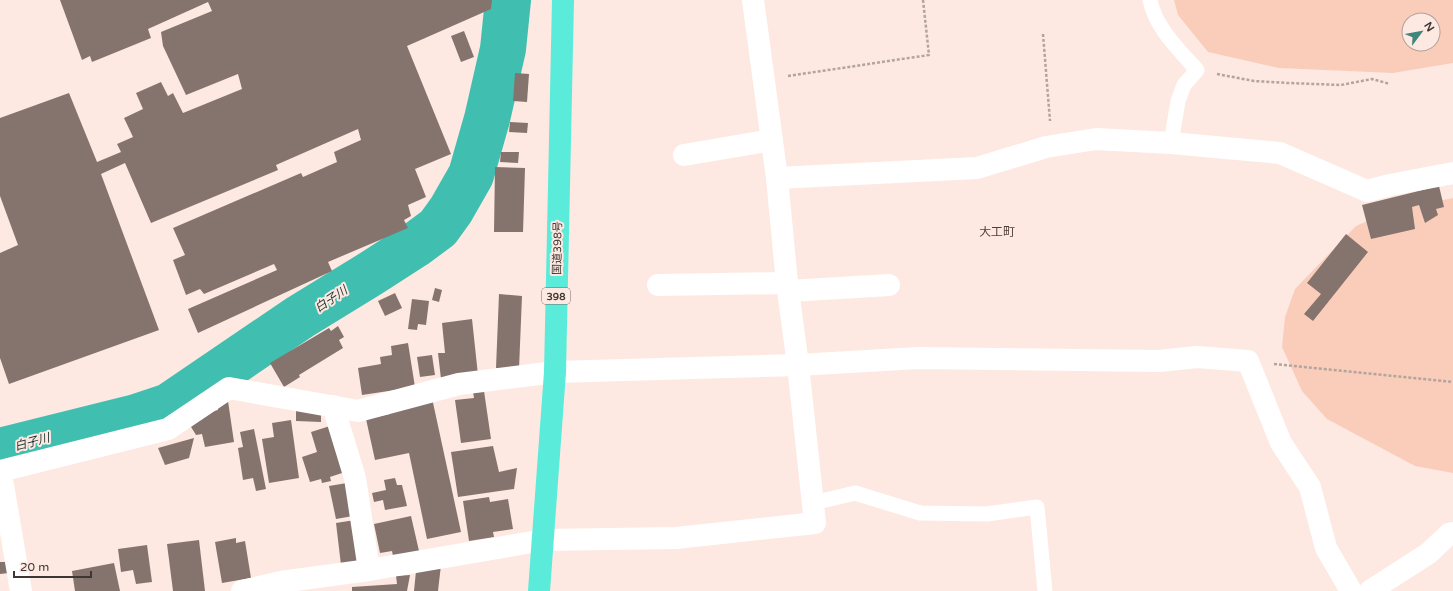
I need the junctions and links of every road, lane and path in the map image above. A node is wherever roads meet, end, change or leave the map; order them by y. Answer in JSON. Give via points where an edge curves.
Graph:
{"nodes":[{"id":1,"x":563,"y":0,"type":"edge"},
{"id":2,"x":753,"y":0,"type":"edge"},
{"id":3,"x":923,"y":0,"type":"edge"},
{"id":4,"x":1150,"y":0,"type":"edge"},
{"id":5,"x":1043,"y":34,"type":"dead end"},
{"id":6,"x":1197,"y":70,"type":"junction"},
{"id":7,"x":763,"y":79,"type":"junction"},
{"id":8,"x":1390,"y":84,"type":"dead end"},
{"id":9,"x":772,"y":140,"type":"junction"},
{"id":10,"x":1171,"y":143,"type":"junction"},
{"id":11,"x":1051,"y":146,"type":"junction"},
{"id":12,"x":684,"y":155,"type":"dead end"},
{"id":13,"x":1453,"y":173,"type":"edge"},
{"id":14,"x":777,"y":178,"type":"junction"},
{"id":15,"x":658,"y":285,"type":"dead end"},
{"id":16,"x":889,"y":285,"type":"dead end"},
{"id":17,"x":788,"y":287,"type":"junction"},
{"id":18,"x":1248,"y":361,"type":"junction"},
{"id":19,"x":798,"y":365,"type":"junction"},
{"id":20,"x":555,"y":372,"type":"junction"},
{"id":21,"x":1453,"y":382,"type":"edge"},
{"id":22,"x":333,"y":406,"type":"junction"},
{"id":23,"x":0,"y":471,"type":"edge"},
{"id":24,"x":0,"y":475,"type":"edge"},
{"id":25,"x":813,"y":503,"type":"junction"},
{"id":26,"x":1453,"y":532,"type":"edge"},
{"id":27,"x":544,"y":540,"type":"junction"},
{"id":28,"x":369,"y":570,"type":"junction"},
{"id":29,"x":21,"y":591,"type":"edge"},
{"id":30,"x":242,"y":591,"type":"edge"},
{"id":31,"x":539,"y":591,"type":"edge"},
{"id":32,"x":1045,"y":591,"type":"edge"},
{"id":33,"x":1351,"y":591,"type":"edge"},
{"id":34,"x":1370,"y":591,"type":"edge"}],
"edges":[{"from":1,"to":20,"type":"highway","name":"国道398号","number":"398"},
{"from":2,"to":7,"type":"street"},
{"from":3,"to":7,"type":"path","via":[[928,56]]},
{"from":4,"to":6,"type":"lane","via":[[1159,24]]},
{"from":5,"to":11,"type":"path"},
{"from":6,"to":8,"type":"path","via":[[1254,81],[1341,85],[1372,79]]},
{"from":6,"to":10,"type":"lane","via":[[1184,85],[1178,101]]},
{"from":7,"to":9,"type":"street"},
{"from":9,"to":12,"type":"street"},
{"from":9,"to":14,"type":"street"},
{"from":10,"to":11,"type":"street","via":[[1096,139]]},
{"from":10,"to":13,"type":"street","via":[[1280,153],[1368,191]]},
{"from":11,"to":14,"type":"street","via":[[977,168]]},
{"from":14,"to":17,"type":"street"},
{"from":15,"to":17,"type":"street"},
{"from":16,"to":17,"type":"street"},
{"from":17,"to":19,"type":"street"},
{"from":18,"to":19,"type":"street","via":[[1197,357],[1159,361],[918,358]]},
{"from":18,"to":21,"type":"path"},
{"from":18,"to":33,"type":"street","via":[[1281,443],[1310,487],[1326,548]]},
{"from":19,"to":20,"type":"street"},
{"from":19,"to":25,"type":"street"},
{"from":20,"to":22,"type":"street","via":[[460,384],[358,411]]},
{"from":20,"to":27,"type":"highway","name":"国道398号","number":"398"},
{"from":22,"to":23,"type":"street","via":[[229,388],[168,430]]},
{"from":22,"to":28,"type":"street","via":[[355,478]]},
{"from":24,"to":29,"type":"street"},
{"from":25,"to":27,"type":"street","via":[[815,523],[676,538]]},
{"from":25,"to":32,"type":"lane","via":[[855,493],[920,513],[987,514],[1037,507]]},
{"from":26,"to":34,"type":"street","via":[[1429,553]]},
{"from":27,"to":28,"type":"street"},
{"from":27,"to":31,"type":"highway","name":"国道398号","number":"398"},
{"from":28,"to":30,"type":"street","via":[[281,582]]}]}
